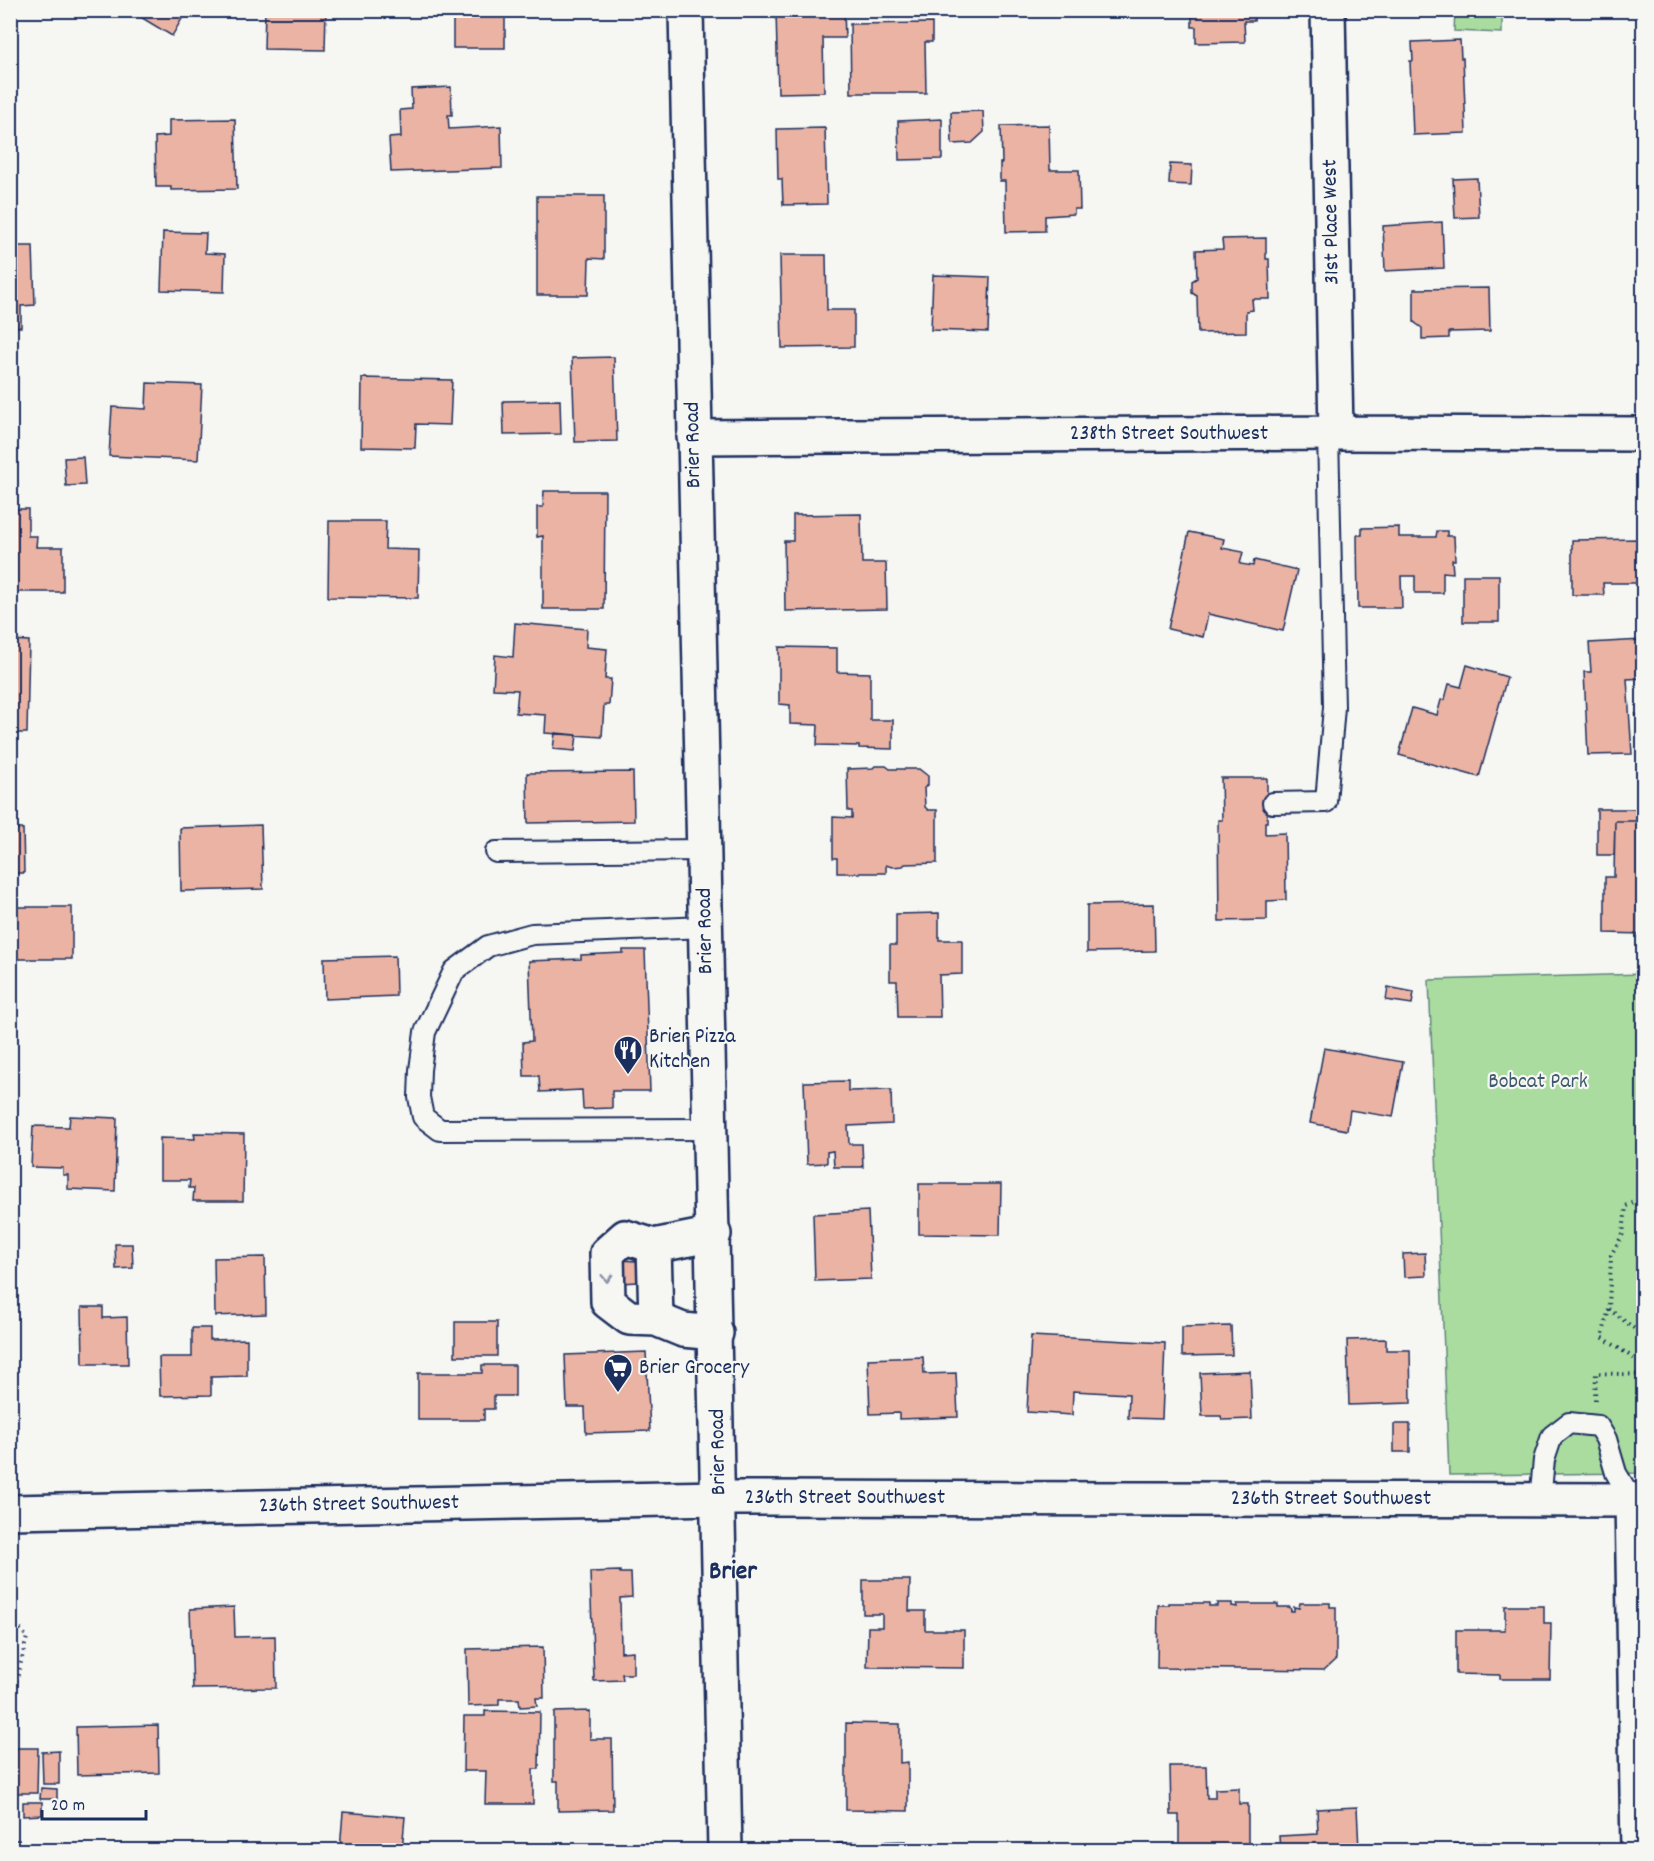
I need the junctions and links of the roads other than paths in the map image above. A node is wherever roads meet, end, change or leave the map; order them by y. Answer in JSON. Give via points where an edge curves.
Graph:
{"nodes":[{"id":1,"x":686,"y":10,"type":"edge"},
{"id":2,"x":1328,"y":10,"type":"edge"},
{"id":3,"x":1332,"y":433,"type":"junction"},
{"id":4,"x":1644,"y":434,"type":"edge"},
{"id":5,"x":694,"y":437,"type":"junction"},
{"id":6,"x":1273,"y":803,"type":"dead end"},
{"id":7,"x":704,"y":850,"type":"junction"},
{"id":8,"x":496,"y":852,"type":"dead end"},
{"id":9,"x":706,"y":927,"type":"junction"},
{"id":10,"x":711,"y":1129,"type":"junction"},
{"id":11,"x":714,"y":1234,"type":"junction"},
{"id":12,"x":654,"y":1245,"type":"junction"},
{"id":13,"x":656,"y":1319,"type":"junction"},
{"id":14,"x":716,"y":1333,"type":"junction"},
{"id":15,"x":720,"y":1498,"type":"junction"},
{"id":16,"x":1540,"y":1500,"type":"junction"},
{"id":17,"x":1638,"y":1500,"type":"edge"},
{"id":18,"x":10,"y":1512,"type":"edge"},
{"id":19,"x":725,"y":1851,"type":"edge"},
{"id":20,"x":1638,"y":1851,"type":"edge"}],
"edges":[{"from":1,"to":5,"type":"street","name":"Brier Road"},
{"from":2,"to":3,"type":"street","name":"31st Place West"},
{"from":3,"to":4,"type":"street","name":"238th Street Southwest"},
{"from":3,"to":5,"type":"street","name":"238th Street Southwest"},
{"from":3,"to":6,"type":"lane","via":[[1334,707],[1326,802]]},
{"from":5,"to":7,"type":"street","name":"Brier Road"},
{"from":7,"to":8,"type":"lane"},
{"from":7,"to":9,"type":"street","name":"Brier Road"},
{"from":9,"to":10,"type":"street","name":"Brier Road"},
{"from":9,"to":10,"type":"lane","via":[[532,934],[488,946],[454,971],[437,1005],[425,1032],[419,1097],[423,1117],[440,1130]]},
{"from":10,"to":11,"type":"street","name":"Brier Road"},
{"from":11,"to":12,"type":"street"},
{"from":11,"to":14,"type":"street","name":"Brier Road"},
{"from":12,"to":13,"type":"street"},
{"from":12,"to":13,"type":"street","one_way":true,"via":[[624,1237],[607,1253],[608,1302],[629,1318]]},
{"from":13,"to":14,"type":"street","via":[[683,1330]]},
{"from":14,"to":15,"type":"street","name":"Brier Road"},
{"from":15,"to":16,"type":"street","name":"236th Street Southwest"},
{"from":15,"to":18,"type":"street","name":"236th Street Southwest"},
{"from":15,"to":19,"type":"street","name":"Brier Road"},
{"from":16,"to":17,"type":"street","name":"236th Street Southwest"},
{"from":16,"to":17,"type":"lane","via":[[1544,1460],[1552,1436],[1569,1423],[1598,1426],[1616,1473]]},
{"from":17,"to":20,"type":"street"}]}
